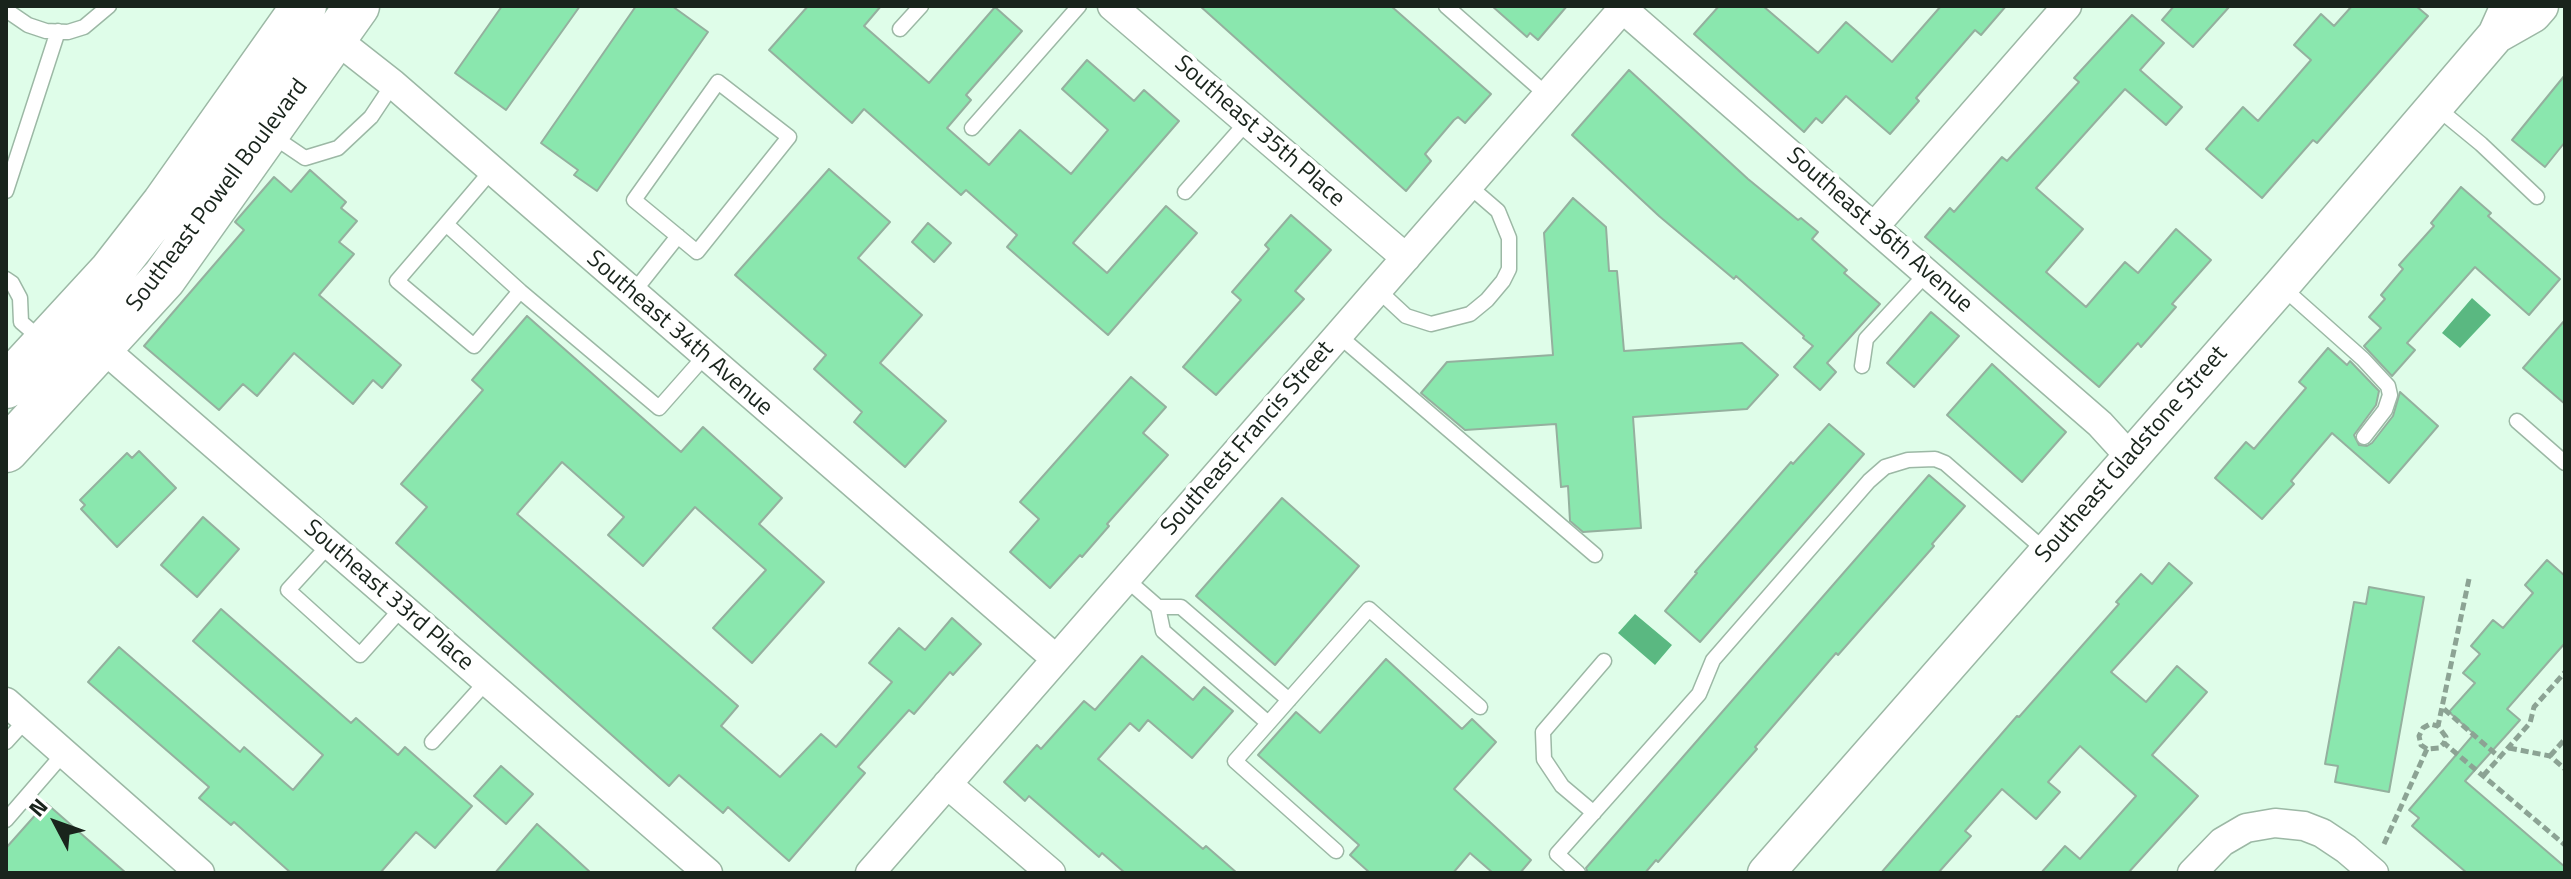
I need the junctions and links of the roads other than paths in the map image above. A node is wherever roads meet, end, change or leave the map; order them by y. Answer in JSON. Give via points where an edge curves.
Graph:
{"nodes":[{"id":1,"x":109,"y":6,"type":"edge"},
{"id":2,"x":921,"y":6,"type":"edge"},
{"id":3,"x":1079,"y":6,"type":"edge"},
{"id":4,"x":1112,"y":6,"type":"edge"},
{"id":5,"x":1446,"y":6,"type":"edge"},
{"id":6,"x":2067,"y":6,"type":"edge"},
{"id":7,"x":2540,"y":6,"type":"edge"},
{"id":8,"x":1621,"y":7,"type":"edge"},
{"id":9,"x":301,"y":9,"type":"edge"},
{"id":10,"x":6,"y":10,"type":"edge"},
{"id":11,"x":346,"y":21,"type":"edge"},
{"id":12,"x":2503,"y":21,"type":"edge"},
{"id":13,"x":900,"y":29,"type":"dead end"},
{"id":14,"x":58,"y":31,"type":"junction"},
{"id":15,"x":393,"y":84,"type":"junction"},
{"id":16,"x":1547,"y":95,"type":"junction"},
{"id":17,"x":2435,"y":106,"type":"junction"},
{"id":18,"x":1247,"y":122,"type":"junction"},
{"id":19,"x":972,"y":128,"type":"dead end"},
{"id":20,"x":268,"y":133,"type":"junction"},
{"id":21,"x":492,"y":170,"type":"junction"},
{"id":22,"x":1469,"y":186,"type":"junction"},
{"id":23,"x":6,"y":191,"type":"edge"},
{"id":24,"x":1185,"y":192,"type":"dead end"},
{"id":25,"x":2537,"y":197,"type":"dead end"},
{"id":26,"x":446,"y":224,"type":"junction"},
{"id":27,"x":1874,"y":227,"type":"junction"},
{"id":28,"x":678,"y":236,"type":"junction"},
{"id":29,"x":1406,"y":258,"type":"junction"},
{"id":30,"x":1927,"y":273,"type":"junction"},
{"id":31,"x":6,"y":279,"type":"edge"},
{"id":32,"x":2281,"y":286,"type":"junction"},
{"id":33,"x":1378,"y":290,"type":"junction"},
{"id":34,"x":520,"y":291,"type":"junction"},
{"id":35,"x":632,"y":294,"type":"junction"},
{"id":36,"x":1338,"y":335,"type":"junction"},
{"id":37,"x":55,"y":343,"type":"edge"},
{"id":38,"x":704,"y":357,"type":"junction"},
{"id":39,"x":1862,"y":366,"type":"dead end"},
{"id":40,"x":6,"y":386,"type":"edge"},
{"id":41,"x":2517,"y":421,"type":"dead end"},
{"id":42,"x":2364,"y":437,"type":"dead end"},
{"id":43,"x":6,"y":450,"type":"edge"},
{"id":44,"x":2131,"y":458,"type":"junction"},
{"id":45,"x":2565,"y":463,"type":"edge"},
{"id":46,"x":329,"y":545,"type":"junction"},
{"id":47,"x":2047,"y":552,"type":"junction"},
{"id":48,"x":1595,"y":555,"type":"dead end"},
{"id":49,"x":1126,"y":579,"type":"junction"},
{"id":50,"x":1158,"y":607,"type":"junction"},
{"id":51,"x":402,"y":608,"type":"junction"},
{"id":52,"x":1056,"y":659,"type":"junction"},
{"id":53,"x":1604,"y":661,"type":"dead end"},
{"id":54,"x":487,"y":681,"type":"junction"},
{"id":55,"x":1289,"y":700,"type":"junction"},
{"id":56,"x":1480,"y":707,"type":"dead end"},
{"id":57,"x":16,"y":711,"type":"edge"},
{"id":58,"x":1268,"y":723,"type":"junction"},
{"id":59,"x":6,"y":742,"type":"edge"},
{"id":60,"x":432,"y":742,"type":"dead end"},
{"id":61,"x":64,"y":753,"type":"junction"},
{"id":62,"x":947,"y":784,"type":"junction"},
{"id":63,"x":1594,"y":813,"type":"junction"},
{"id":64,"x":6,"y":820,"type":"edge"},
{"id":65,"x":1336,"y":851,"type":"dead end"},
{"id":66,"x":2373,"y":872,"type":"edge"},
{"id":67,"x":200,"y":873,"type":"edge"},
{"id":68,"x":708,"y":873,"type":"edge"},
{"id":69,"x":870,"y":873,"type":"edge"},
{"id":70,"x":1051,"y":873,"type":"edge"},
{"id":71,"x":1578,"y":873,"type":"edge"},
{"id":72,"x":1766,"y":873,"type":"edge"},
{"id":73,"x":2192,"y":873,"type":"edge"}],
"edges":[{"from":1,"to":14,"type":"lane","via":[[84,27]]},
{"from":2,"to":13,"type":"lane"},
{"from":3,"to":19,"type":"lane"},
{"from":4,"to":18,"type":"street","name":"Southeast 35th Place"},
{"from":5,"to":16,"type":"lane"},
{"from":6,"to":27,"type":"street"},
{"from":7,"to":12,"type":"street","name":"Southeast Gladstone Street","via":[[2533,14]]},
{"from":8,"to":16,"type":"street","name":"Southeast Francis Street"},
{"from":8,"to":27,"type":"street","name":"Southeast 36th Avenue"},
{"from":9,"to":11,"type":"street","name":"Southeast 34th Avenue"},
{"from":9,"to":37,"type":"main road","name":"Southeast Powell Boulevard","via":[[164,204]]},
{"from":10,"to":14,"type":"lane","via":[[28,25]]},
{"from":11,"to":15,"type":"street","name":"Southeast 34th Avenue"},
{"from":11,"to":20,"type":"main road","name":"Southeast Powell Boulevard"},
{"from":12,"to":17,"type":"street","name":"Southeast Gladstone Street"},
{"from":14,"to":23,"type":"lane"},
{"from":15,"to":20,"type":"lane","via":[[371,117],[338,148],[305,158]]},
{"from":15,"to":21,"type":"street","name":"Southeast 34th Avenue"},
{"from":16,"to":22,"type":"street","name":"Southeast Francis Street"},
{"from":17,"to":25,"type":"lane"},
{"from":17,"to":32,"type":"street","name":"Southeast Gladstone Street"},
{"from":18,"to":24,"type":"lane"},
{"from":18,"to":29,"type":"street","name":"Southeast 35th Place"},
{"from":20,"to":37,"type":"main road","name":"Southeast Powell Boulevard","via":[[164,278]]},
{"from":21,"to":26,"type":"lane"},
{"from":21,"to":35,"type":"street","name":"Southeast 34th Avenue"},
{"from":22,"to":29,"type":"street","name":"Southeast Francis Street"},
{"from":22,"to":33,"type":"lane","via":[[1498,211],[1509,238],[1509,269],[1487,300],[1470,314],[1431,324],[1406,316]]},
{"from":26,"to":34,"type":"lane"},
{"from":26,"to":34,"type":"lane","via":[[397,281],[474,346]]},
{"from":27,"to":30,"type":"street","name":"Southeast 36th Avenue"},
{"from":28,"to":28,"type":"lane","via":[[697,252],[789,137],[718,82],[634,200]]},
{"from":28,"to":35,"type":"lane"},
{"from":29,"to":33,"type":"street","name":"Southeast Francis Street"},
{"from":30,"to":39,"type":"lane","via":[[1866,339]]},
{"from":30,"to":44,"type":"street","name":"Southeast 36th Avenue","via":[[2100,424]]},
{"from":31,"to":37,"type":"lane"},
{"from":32,"to":42,"type":"lane","via":[[2388,386],[2385,410]]},
{"from":32,"to":44,"type":"street","name":"Southeast Gladstone Street"},
{"from":33,"to":36,"type":"street","name":"Southeast Francis Street"},
{"from":34,"to":38,"type":"lane","via":[[659,408]]},
{"from":35,"to":38,"type":"street","name":"Southeast 34th Avenue"},
{"from":36,"to":48,"type":"lane"},
{"from":36,"to":49,"type":"street","name":"Southeast Francis Street"},
{"from":37,"to":40,"type":"main road","name":"Southeast Powell Boulevard"},
{"from":37,"to":43,"type":"main road","name":"Southeast Powell Boulevard"},
{"from":37,"to":46,"type":"street","name":"Southeast 33rd Place"},
{"from":38,"to":52,"type":"street","name":"Southeast 34th Avenue"},
{"from":41,"to":45,"type":"lane"},
{"from":44,"to":47,"type":"street","name":"Southeast Gladstone Street"},
{"from":46,"to":51,"type":"street","name":"Southeast 33rd Place"},
{"from":46,"to":51,"type":"lane","via":[[288,590],[360,655]]},
{"from":47,"to":63,"type":"lane","via":[[1945,463],[1908,460],[1885,467],[1713,660],[1699,694]]},
{"from":47,"to":72,"type":"street","name":"Southeast Gladstone Street"},
{"from":49,"to":50,"type":"lane"},
{"from":49,"to":52,"type":"street","name":"Southeast Francis Street"},
{"from":50,"to":55,"type":"lane","via":[[1181,607]]},
{"from":50,"to":58,"type":"lane","via":[[1163,631]]},
{"from":51,"to":54,"type":"street","name":"Southeast 33rd Place"},
{"from":52,"to":62,"type":"street","name":"Southeast Francis Street"},
{"from":53,"to":63,"type":"lane","via":[[1543,732],[1544,759],[1562,786]]},
{"from":54,"to":60,"type":"lane"},
{"from":54,"to":68,"type":"street","name":"Southeast 33rd Place"},
{"from":55,"to":56,"type":"lane","via":[[1369,609]]},
{"from":55,"to":58,"type":"lane"},
{"from":57,"to":59,"type":"lane"},
{"from":57,"to":61,"type":"street"},
{"from":58,"to":65,"type":"lane","via":[[1235,761]]},
{"from":61,"to":64,"type":"lane"},
{"from":61,"to":67,"type":"street"},
{"from":62,"to":69,"type":"street","name":"Southeast Francis Street"},
{"from":62,"to":70,"type":"street"},
{"from":63,"to":71,"type":"lane","via":[[1557,854]]},
{"from":66,"to":73,"type":"street","via":[[2322,833],[2275,823],[2246,828],[2222,842]]}]}
